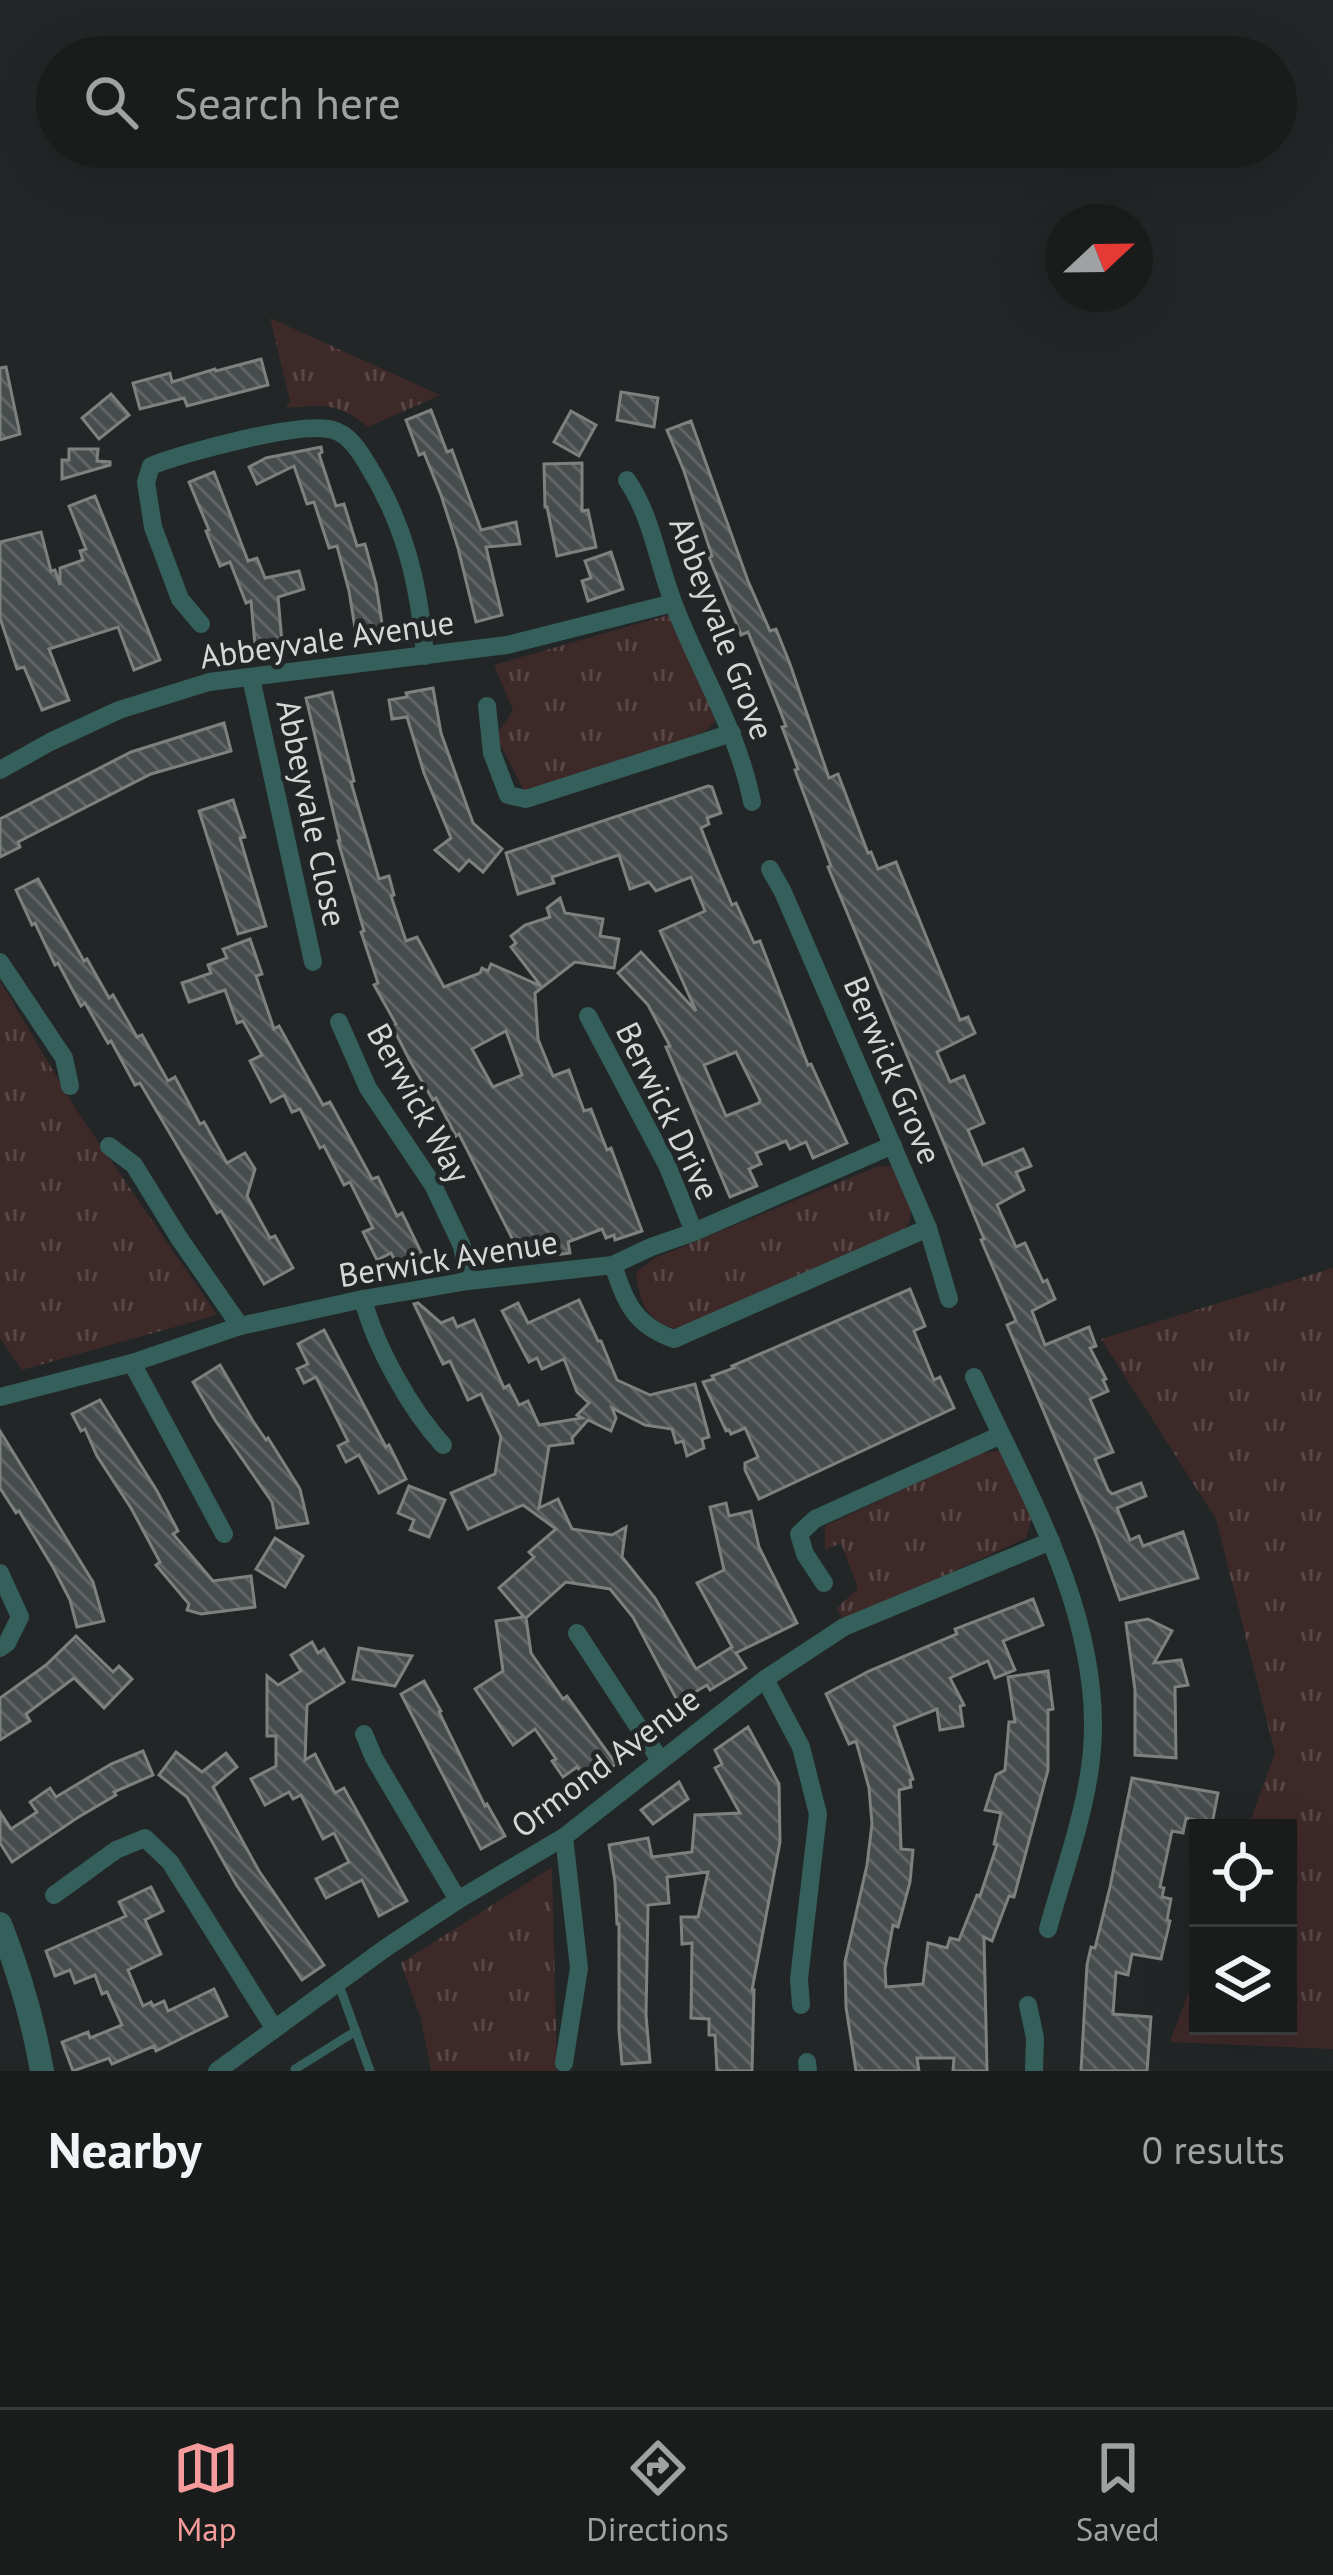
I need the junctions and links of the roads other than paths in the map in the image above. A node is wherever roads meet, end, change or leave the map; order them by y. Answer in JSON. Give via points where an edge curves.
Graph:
{"nodes":[{"id":1,"x":627,"y":480,"type":"dead end"},
{"id":2,"x":673,"y":602,"type":"junction"},
{"id":3,"x":201,"y":624,"type":"dead end"},
{"id":4,"x":425,"y":656,"type":"junction"},
{"id":5,"x":251,"y":678,"type":"junction"},
{"id":6,"x":487,"y":706,"type":"dead end"},
{"id":7,"x":731,"y":734,"type":"junction"},
{"id":8,"x":0,"y":770,"type":"edge"},
{"id":9,"x":752,"y":802,"type":"dead end"},
{"id":10,"x":770,"y":869,"type":"dead end"},
{"id":11,"x":0,"y":962,"type":"edge"},
{"id":12,"x":313,"y":962,"type":"dead end"},
{"id":13,"x":588,"y":1016,"type":"dead end"},
{"id":14,"x":339,"y":1022,"type":"dead end"},
{"id":15,"x":70,"y":1086,"type":"dead end"},
{"id":16,"x":893,"y":1145,"type":"junction"},
{"id":17,"x":109,"y":1146,"type":"dead end"},
{"id":18,"x":928,"y":1228,"type":"junction"},
{"id":19,"x":694,"y":1232,"type":"junction"},
{"id":20,"x":614,"y":1265,"type":"junction"},
{"id":21,"x":468,"y":1281,"type":"junction"},
{"id":22,"x":363,"y":1299,"type":"junction"},
{"id":23,"x":949,"y":1299,"type":"dead end"},
{"id":24,"x":240,"y":1326,"type":"junction"},
{"id":25,"x":132,"y":1363,"type":"junction"},
{"id":26,"x":0,"y":1372,"type":"edge"},
{"id":27,"x":974,"y":1377,"type":"dead end"},
{"id":28,"x":6,"y":1395,"type":"edge"},
{"id":29,"x":1000,"y":1436,"type":"junction"},
{"id":30,"x":442,"y":1445,"type":"dead end"},
{"id":31,"x":224,"y":1534,"type":"dead end"},
{"id":32,"x":1051,"y":1541,"type":"junction"},
{"id":33,"x":0,"y":1573,"type":"edge"},
{"id":34,"x":824,"y":1583,"type":"dead end"},
{"id":35,"x":577,"y":1633,"type":"dead end"},
{"id":36,"x":0,"y":1648,"type":"edge"},
{"id":37,"x":765,"y":1679,"type":"junction"},
{"id":38,"x":364,"y":1735,"type":"dead end"},
{"id":39,"x":660,"y":1760,"type":"junction"},
{"id":40,"x":564,"y":1838,"type":"junction"},
{"id":41,"x":54,"y":1895,"type":"dead end"},
{"id":42,"x":458,"y":1900,"type":"junction"},
{"id":43,"x":0,"y":1924,"type":"edge"},
{"id":44,"x":1048,"y":1930,"type":"dead end"},
{"id":45,"x":338,"y":1982,"type":"junction"},
{"id":46,"x":1028,"y":2005,"type":"dead end"},
{"id":47,"x":801,"y":2006,"type":"dead end"},
{"id":48,"x":274,"y":2028,"type":"junction"},
{"id":49,"x":356,"y":2031,"type":"junction"},
{"id":50,"x":564,"y":2063,"type":"dead end"},
{"id":51,"x":295,"y":2069,"type":"edge"},
{"id":52,"x":42,"y":2071,"type":"edge"},
{"id":53,"x":217,"y":2071,"type":"edge"},
{"id":54,"x":370,"y":2071,"type":"edge"},
{"id":55,"x":1034,"y":2071,"type":"edge"}],
"edges":[{"from":1,"to":2,"type":"street","name":"Abbeyvale Grove","via":[[642,502]]},
{"from":2,"to":4,"type":"street","name":"Abbeyvale Avenue","via":[[507,646]]},
{"from":2,"to":7,"type":"street","name":"Abbeyvale Grove"},
{"from":3,"to":4,"type":"street","via":[[180,599],[153,527],[146,482],[152,466],[311,427],[337,430],[380,484],[408,548]]},
{"from":4,"to":5,"type":"street","name":"Abbeyvale Avenue"},
{"from":5,"to":8,"type":"street","name":"Abbeyvale Avenue","via":[[209,682],[119,710]]},
{"from":5,"to":12,"type":"street","name":"Abbeyvale Close"},
{"from":6,"to":7,"type":"street","via":[[508,795],[526,800]]},
{"from":7,"to":9,"type":"street","name":"Abbeyvale Grove"},
{"from":10,"to":16,"type":"street","name":"Berwick Grove"},
{"from":11,"to":15,"type":"street","via":[[64,1058]]},
{"from":13,"to":19,"type":"street","name":"Berwick Drive","via":[[668,1165]]},
{"from":14,"to":21,"type":"street","name":"Berwick Way","via":[[368,1088],[433,1185],[462,1246]]},
{"from":16,"to":18,"type":"street","name":"Berwick Grove"},
{"from":16,"to":19,"type":"street","name":"Berwick Avenue"},
{"from":17,"to":24,"type":"street","via":[[134,1165]]},
{"from":18,"to":20,"type":"street","via":[[674,1339],[650,1330],[626,1303]]},
{"from":18,"to":23,"type":"street","name":"Berwick Grove"},
{"from":19,"to":20,"type":"street","name":"Berwick Avenue"},
{"from":20,"to":21,"type":"street","name":"Berwick Avenue"},
{"from":21,"to":22,"type":"street","name":"Berwick Avenue"},
{"from":22,"to":24,"type":"street","name":"Berwick Avenue"},
{"from":22,"to":30,"type":"street","via":[[419,1419]]},
{"from":24,"to":25,"type":"street","name":"Berwick Avenue"},
{"from":25,"to":28,"type":"street","name":"Berwick Avenue"},
{"from":25,"to":31,"type":"street"},
{"from":26,"to":28,"type":"street"},
{"from":27,"to":29,"type":"street"},
{"from":29,"to":32,"type":"street"},
{"from":29,"to":34,"type":"street","via":[[815,1520],[799,1534]]},
{"from":32,"to":37,"type":"street","name":"Ormond Avenue","via":[[844,1627]]},
{"from":32,"to":44,"type":"street","via":[[1083,1631],[1093,1723],[1088,1784]]},
{"from":33,"to":36,"type":"street","via":[[20,1617]]},
{"from":35,"to":39,"type":"street"},
{"from":37,"to":39,"type":"street","name":"Ormond Avenue"},
{"from":37,"to":47,"type":"street","via":[[801,1748],[818,1814]]},
{"from":38,"to":42,"type":"street"},
{"from":39,"to":40,"type":"street","name":"Ormond Avenue"},
{"from":40,"to":42,"type":"street","name":"Ormond Avenue"},
{"from":40,"to":50,"type":"street","via":[[579,1968]]},
{"from":41,"to":48,"type":"street","via":[[145,1838],[170,1862]]},
{"from":42,"to":45,"type":"street","name":"Ormond Avenue"},
{"from":43,"to":52,"type":"street"},
{"from":45,"to":48,"type":"street","name":"Ormond Avenue"},
{"from":45,"to":49,"type":"lane"},
{"from":46,"to":55,"type":"street"},
{"from":48,"to":53,"type":"street","name":"Ormond Avenue"},
{"from":49,"to":51,"type":"lane"},
{"from":49,"to":54,"type":"lane"}]}
